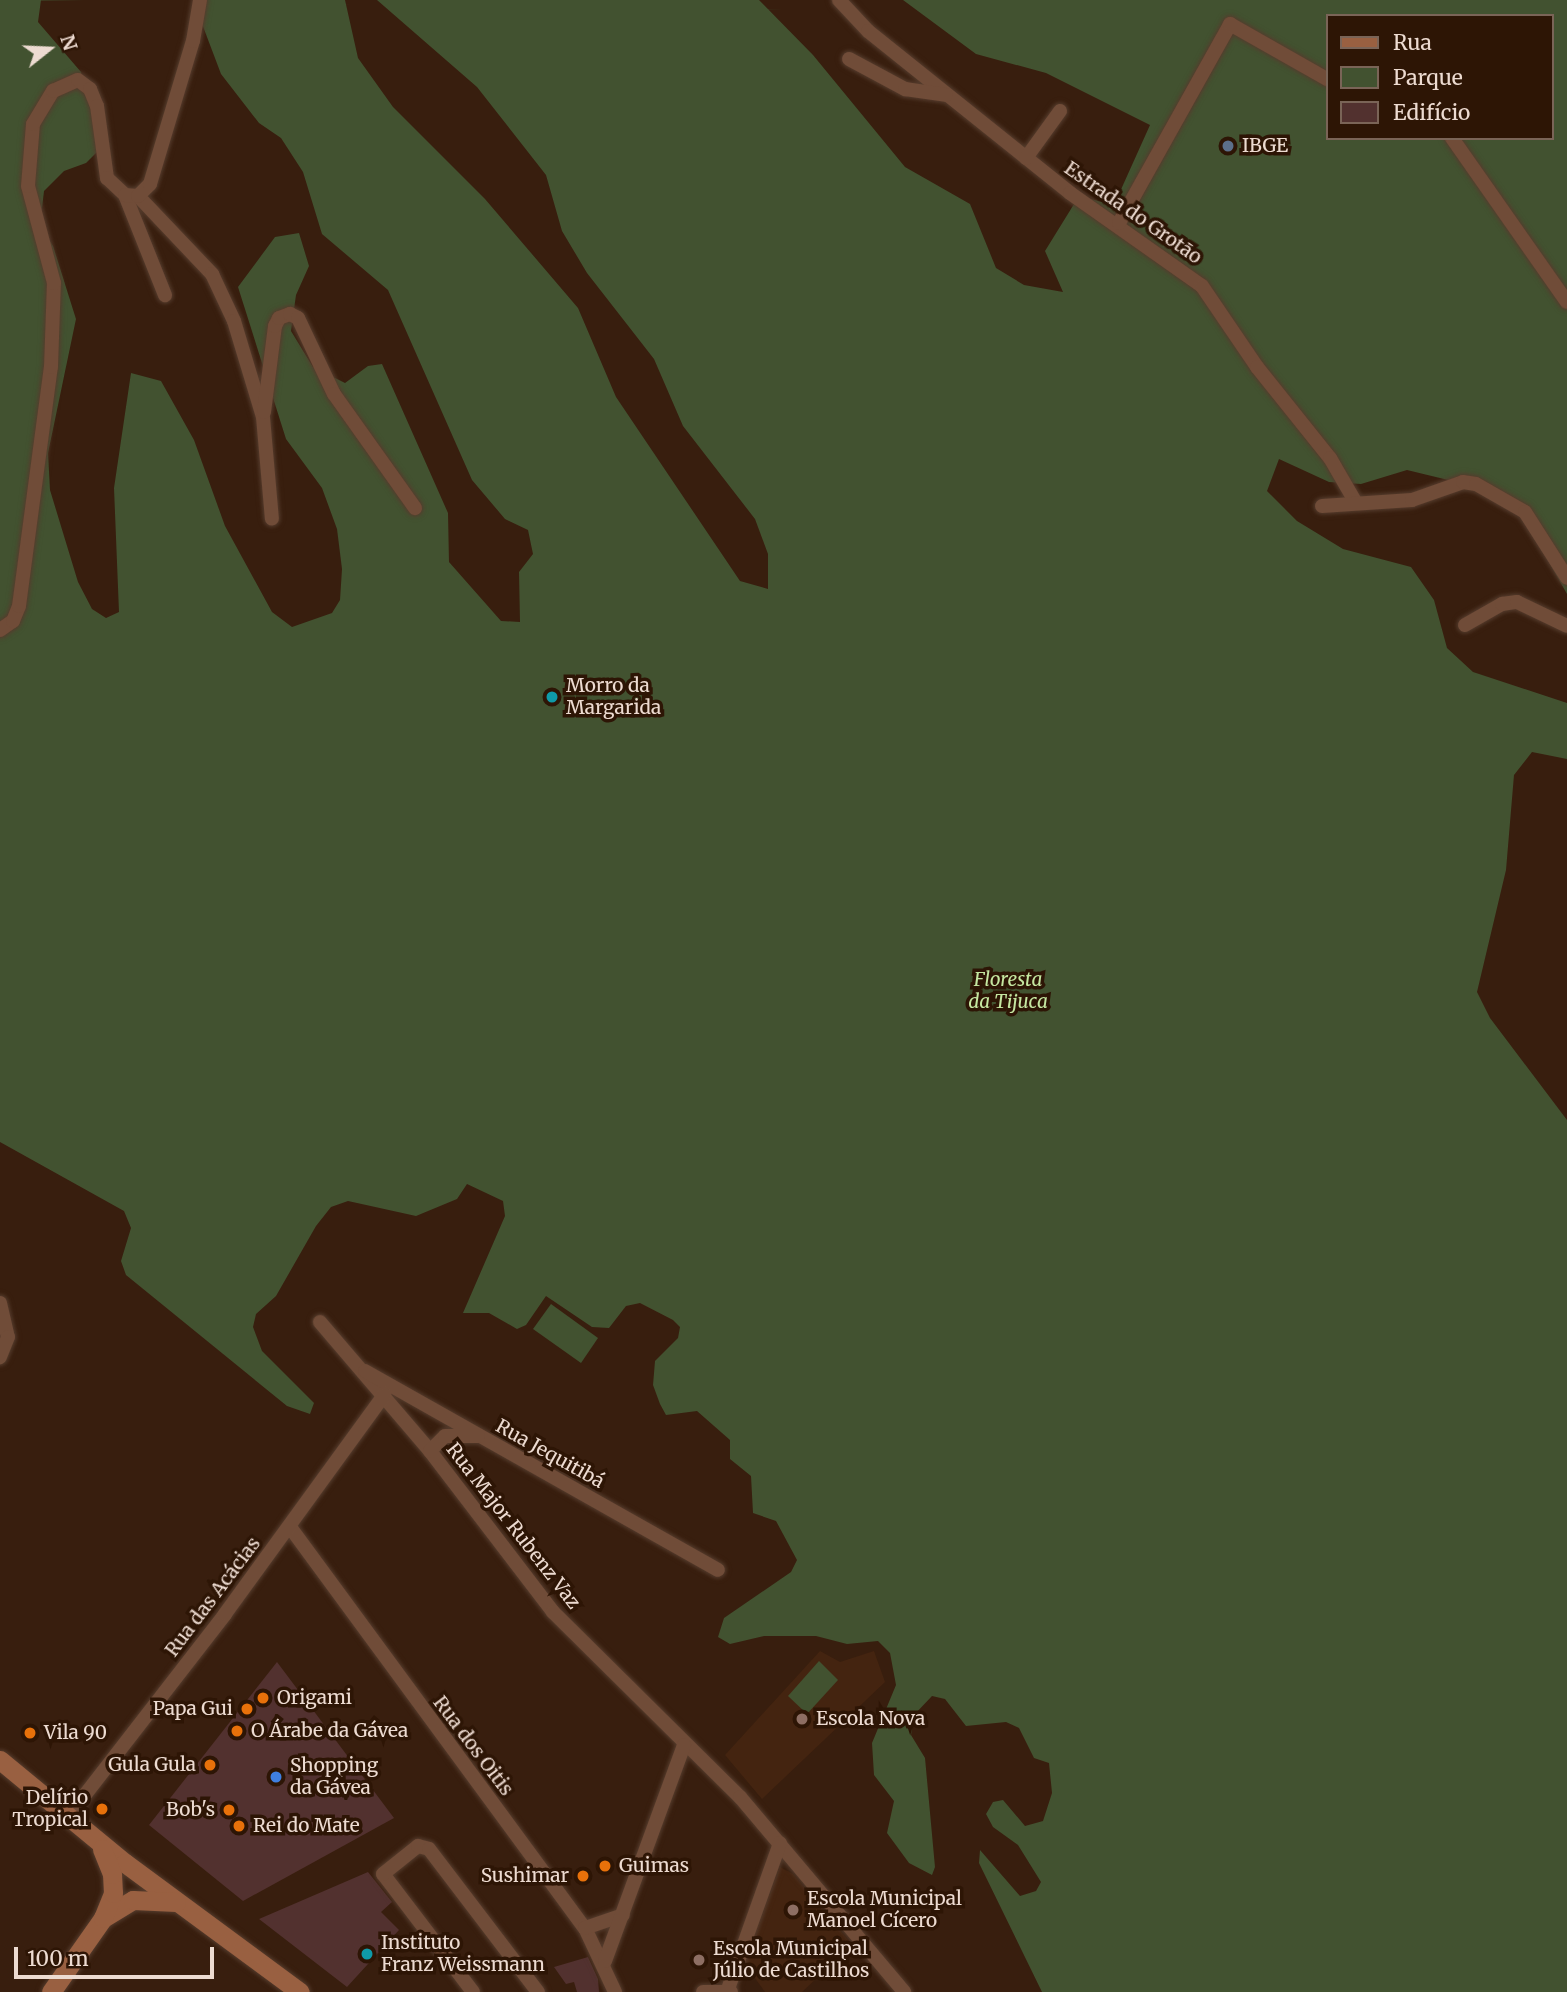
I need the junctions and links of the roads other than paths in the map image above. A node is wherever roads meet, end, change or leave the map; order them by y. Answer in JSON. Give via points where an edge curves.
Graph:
{"nodes":[{"id":1,"x":200,"y":0,"type":"edge"},
{"id":2,"x":839,"y":0,"type":"edge"},
{"id":3,"x":849,"y":59,"type":"dead end"},
{"id":4,"x":1326,"y":78,"type":"edge"},
{"id":5,"x":946,"y":95,"type":"junction"},
{"id":6,"x":1060,"y":111,"type":"dead end"},
{"id":7,"x":1453,"y":140,"type":"edge"},
{"id":8,"x":1026,"y":158,"type":"junction"},
{"id":9,"x":131,"y":196,"type":"junction"},
{"id":10,"x":1119,"y":223,"type":"junction"},
{"id":11,"x":165,"y":295,"type":"dead end"},
{"id":12,"x":1567,"y":302,"type":"edge"},
{"id":13,"x":263,"y":416,"type":"junction"},
{"id":14,"x":1356,"y":503,"type":"junction"},
{"id":15,"x":1322,"y":506,"type":"dead end"},
{"id":16,"x":415,"y":508,"type":"dead end"},
{"id":17,"x":272,"y":519,"type":"dead end"},
{"id":18,"x":1567,"y":578,"type":"edge"},
{"id":19,"x":1465,"y":625,"type":"dead end"},
{"id":20,"x":1567,"y":626,"type":"edge"},
{"id":21,"x":0,"y":631,"type":"edge"},
{"id":22,"x":0,"y":1303,"type":"edge"},
{"id":23,"x":320,"y":1322,"type":"dead end"},
{"id":24,"x":0,"y":1357,"type":"edge"},
{"id":25,"x":365,"y":1371,"type":"junction"},
{"id":26,"x":384,"y":1395,"type":"junction"},
{"id":27,"x":480,"y":1436,"type":"junction"},
{"id":28,"x":430,"y":1451,"type":"junction"},
{"id":29,"x":289,"y":1527,"type":"junction"},
{"id":30,"x":718,"y":1570,"type":"dead end"},
{"id":31,"x":684,"y":1745,"type":"junction"},
{"id":32,"x":0,"y":1760,"type":"edge"},
{"id":33,"x":67,"y":1818,"type":"junction"},
{"id":34,"x":92,"y":1838,"type":"junction"},
{"id":35,"x":780,"y":1843,"type":"junction"},
{"id":36,"x":186,"y":1907,"type":"junction"},
{"id":37,"x":623,"y":1915,"type":"junction"},
{"id":38,"x":103,"y":1918,"type":"junction"},
{"id":39,"x":585,"y":1928,"type":"junction"},
{"id":40,"x":605,"y":1961,"type":"junction"},
{"id":41,"x":730,"y":1991,"type":"edge"},
{"id":42,"x":51,"y":1992,"type":"edge"},
{"id":43,"x":300,"y":1992,"type":"edge"},
{"id":44,"x":473,"y":1992,"type":"edge"},
{"id":45,"x":538,"y":1992,"type":"edge"},
{"id":46,"x":615,"y":1992,"type":"edge"},
{"id":47,"x":703,"y":1992,"type":"edge"},
{"id":48,"x":904,"y":1992,"type":"edge"}],
"edges":[{"from":1,"to":9,"type":"street","via":[[193,41],[150,184]]},
{"from":2,"to":5,"type":"street","name":"Estrada do Grotão","via":[[868,31]]},
{"from":3,"to":5,"type":"street","via":[[905,89]]},
{"from":4,"to":10,"type":"street","via":[[1230,24]]},
{"from":5,"to":8,"type":"street","name":"Estrada do Grotão"},
{"from":6,"to":8,"type":"street"},
{"from":7,"to":12,"type":"street"},
{"from":8,"to":10,"type":"street","name":"Estrada do Grotão"},
{"from":9,"to":11,"type":"street"},
{"from":9,"to":13,"type":"street","via":[[212,274],[234,321]]},
{"from":9,"to":21,"type":"street","via":[[102,164],[90,89],[71,79],[53,91],[33,124],[28,186],[54,284],[51,367],[19,606],[13,621]]},
{"from":10,"to":14,"type":"street","name":"Estrada do Grotão","via":[[1207,291],[1256,367],[1330,458]]},
{"from":13,"to":16,"type":"street","via":[[275,326],[279,318],[290,314],[298,318],[334,394]]},
{"from":13,"to":17,"type":"street"},
{"from":14,"to":15,"type":"street"},
{"from":14,"to":18,"type":"street","via":[[1412,500],[1462,482],[1476,484],[1525,512]]},
{"from":19,"to":20,"type":"street","via":[[1502,604],[1531,607]]},
{"from":22,"to":24,"type":"street","via":[[8,1336]]},
{"from":23,"to":25,"type":"street","name":"Rua Major Rubenz Vaz"},
{"from":25,"to":26,"type":"street","name":"Rua Major Rubenz Vaz"},
{"from":25,"to":27,"type":"street","name":"Rua Jequitibá"},
{"from":26,"to":28,"type":"street","name":"Rua Major Rubenz Vaz"},
{"from":26,"to":29,"type":"street","name":"Rua das Acácias"},
{"from":27,"to":28,"type":"street","via":[[445,1436]]},
{"from":27,"to":30,"type":"street","name":"Rua Jequitibá"},
{"from":28,"to":31,"type":"street","name":"Rua Major Rubenz Vaz","via":[[553,1612]]},
{"from":29,"to":33,"type":"street","name":"Rua das Acácias"},
{"from":29,"to":39,"type":"street","name":"Rua dos Oitis"},
{"from":31,"to":35,"type":"street","name":"Rua Major Rubenz Vaz"},
{"from":31,"to":37,"type":"street"},
{"from":32,"to":33,"type":"street"},
{"from":33,"to":34,"type":"street"},
{"from":34,"to":36,"type":"street"},
{"from":34,"to":38,"type":"street","via":[[110,1865],[113,1893]]},
{"from":35,"to":41,"type":"street"},
{"from":35,"to":48,"type":"street","name":"Rua Major Rubenz Vaz"},
{"from":36,"to":38,"type":"street","via":[[145,1898]]},
{"from":36,"to":43,"type":"street"},
{"from":37,"to":39,"type":"street"},
{"from":37,"to":40,"type":"street"},
{"from":38,"to":42,"type":"street"},
{"from":39,"to":40,"type":"street","name":"Rua dos Oitis"},
{"from":40,"to":46,"type":"street","name":"Rua dos Oitis"},
{"from":41,"to":47,"type":"street"},
{"from":44,"to":45,"type":"street","via":[[383,1874],[418,1846],[429,1849]]}]}
